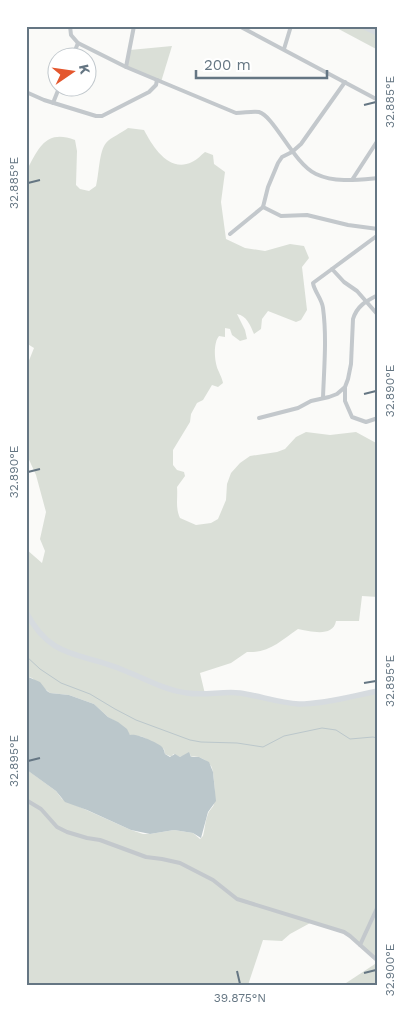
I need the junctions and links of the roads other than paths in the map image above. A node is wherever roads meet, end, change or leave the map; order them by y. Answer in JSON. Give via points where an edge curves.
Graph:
{"nodes":[{"id":1,"x":70,"y":26,"type":"edge"},
{"id":2,"x":134,"y":26,"type":"edge"},
{"id":3,"x":239,"y":26,"type":"edge"},
{"id":4,"x":291,"y":26,"type":"edge"},
{"id":5,"x":363,"y":26,"type":"edge"},
{"id":6,"x":378,"y":33,"type":"edge"},
{"id":7,"x":78,"y":43,"type":"junction"},
{"id":8,"x":76,"y":48,"type":"edge"},
{"id":9,"x":284,"y":49,"type":"junction"},
{"id":10,"x":126,"y":67,"type":"junction"},
{"id":11,"x":157,"y":80,"type":"junction"},
{"id":12,"x":345,"y":82,"type":"junction"},
{"id":13,"x":26,"y":92,"type":"edge"},
{"id":14,"x":55,"y":98,"type":"edge"},
{"id":15,"x":378,"y":100,"type":"edge"},
{"id":16,"x":53,"y":103,"type":"junction"},
{"id":17,"x":378,"y":140,"type":"edge"},
{"id":18,"x":292,"y":152,"type":"junction"},
{"id":19,"x":378,"y":178,"type":"edge"},
{"id":20,"x":352,"y":180,"type":"junction"},
{"id":21,"x":263,"y":207,"type":"junction"},
{"id":22,"x":378,"y":229,"type":"edge"},
{"id":23,"x":230,"y":234,"type":"dead end"},
{"id":24,"x":378,"y":235,"type":"edge"},
{"id":25,"x":332,"y":269,"type":"junction"},
{"id":26,"x":378,"y":295,"type":"edge"},
{"id":27,"x":366,"y":301,"type":"junction"},
{"id":28,"x":378,"y":315,"type":"edge"},
{"id":29,"x":345,"y":387,"type":"junction"},
{"id":30,"x":323,"y":398,"type":"junction"},
{"id":31,"x":259,"y":418,"type":"dead end"},
{"id":32,"x":378,"y":418,"type":"edge"},
{"id":33,"x":26,"y":612,"type":"edge"},
{"id":34,"x":378,"y":691,"type":"edge"},
{"id":35,"x":26,"y":800,"type":"edge"},
{"id":36,"x":378,"y":906,"type":"edge"},
{"id":37,"x":360,"y":945,"type":"junction"},
{"id":38,"x":378,"y":961,"type":"edge"}],
"edges":[{"from":1,"to":7,"type":"street","via":[[70,35]]},
{"from":2,"to":10,"type":"street"},
{"from":3,"to":9,"type":"street"},
{"from":4,"to":9,"type":"street"},
{"from":5,"to":6,"type":"main road"},
{"from":7,"to":8,"type":"street"},
{"from":7,"to":10,"type":"street"},
{"from":9,"to":12,"type":"street"},
{"from":10,"to":11,"type":"street"},
{"from":11,"to":16,"type":"street","via":[[149,92],[102,116]]},
{"from":11,"to":18,"type":"street","via":[[236,113],[260,112],[267,116]]},
{"from":12,"to":15,"type":"street"},
{"from":12,"to":18,"type":"street"},
{"from":13,"to":16,"type":"street"},
{"from":14,"to":16,"type":"street"},
{"from":17,"to":20,"type":"street"},
{"from":18,"to":20,"type":"street","via":[[314,174]]},
{"from":18,"to":21,"type":"street","via":[[278,163]]},
{"from":19,"to":20,"type":"street"},
{"from":21,"to":22,"type":"street","via":[[281,216],[307,215]]},
{"from":21,"to":23,"type":"street"},
{"from":24,"to":25,"type":"street"},
{"from":25,"to":27,"type":"street"},
{"from":25,"to":30,"type":"street","via":[[313,283],[322,301],[326,334]]},
{"from":26,"to":27,"type":"street"},
{"from":27,"to":28,"type":"street"},
{"from":27,"to":29,"type":"street","via":[[353,320],[351,364]]},
{"from":29,"to":30,"type":"street","via":[[337,394]]},
{"from":29,"to":32,"type":"street","via":[[345,401],[352,417],[366,422]]},
{"from":30,"to":31,"type":"street"},
{"from":33,"to":34,"type":"street","via":[[45,639],[66,652],[187,694],[238,693],[298,704]]},
{"from":35,"to":37,"type":"street","via":[[67,832],[146,857],[180,863],[213,880],[237,899],[344,932]]},
{"from":36,"to":37,"type":"street"},
{"from":37,"to":38,"type":"street"}]}
